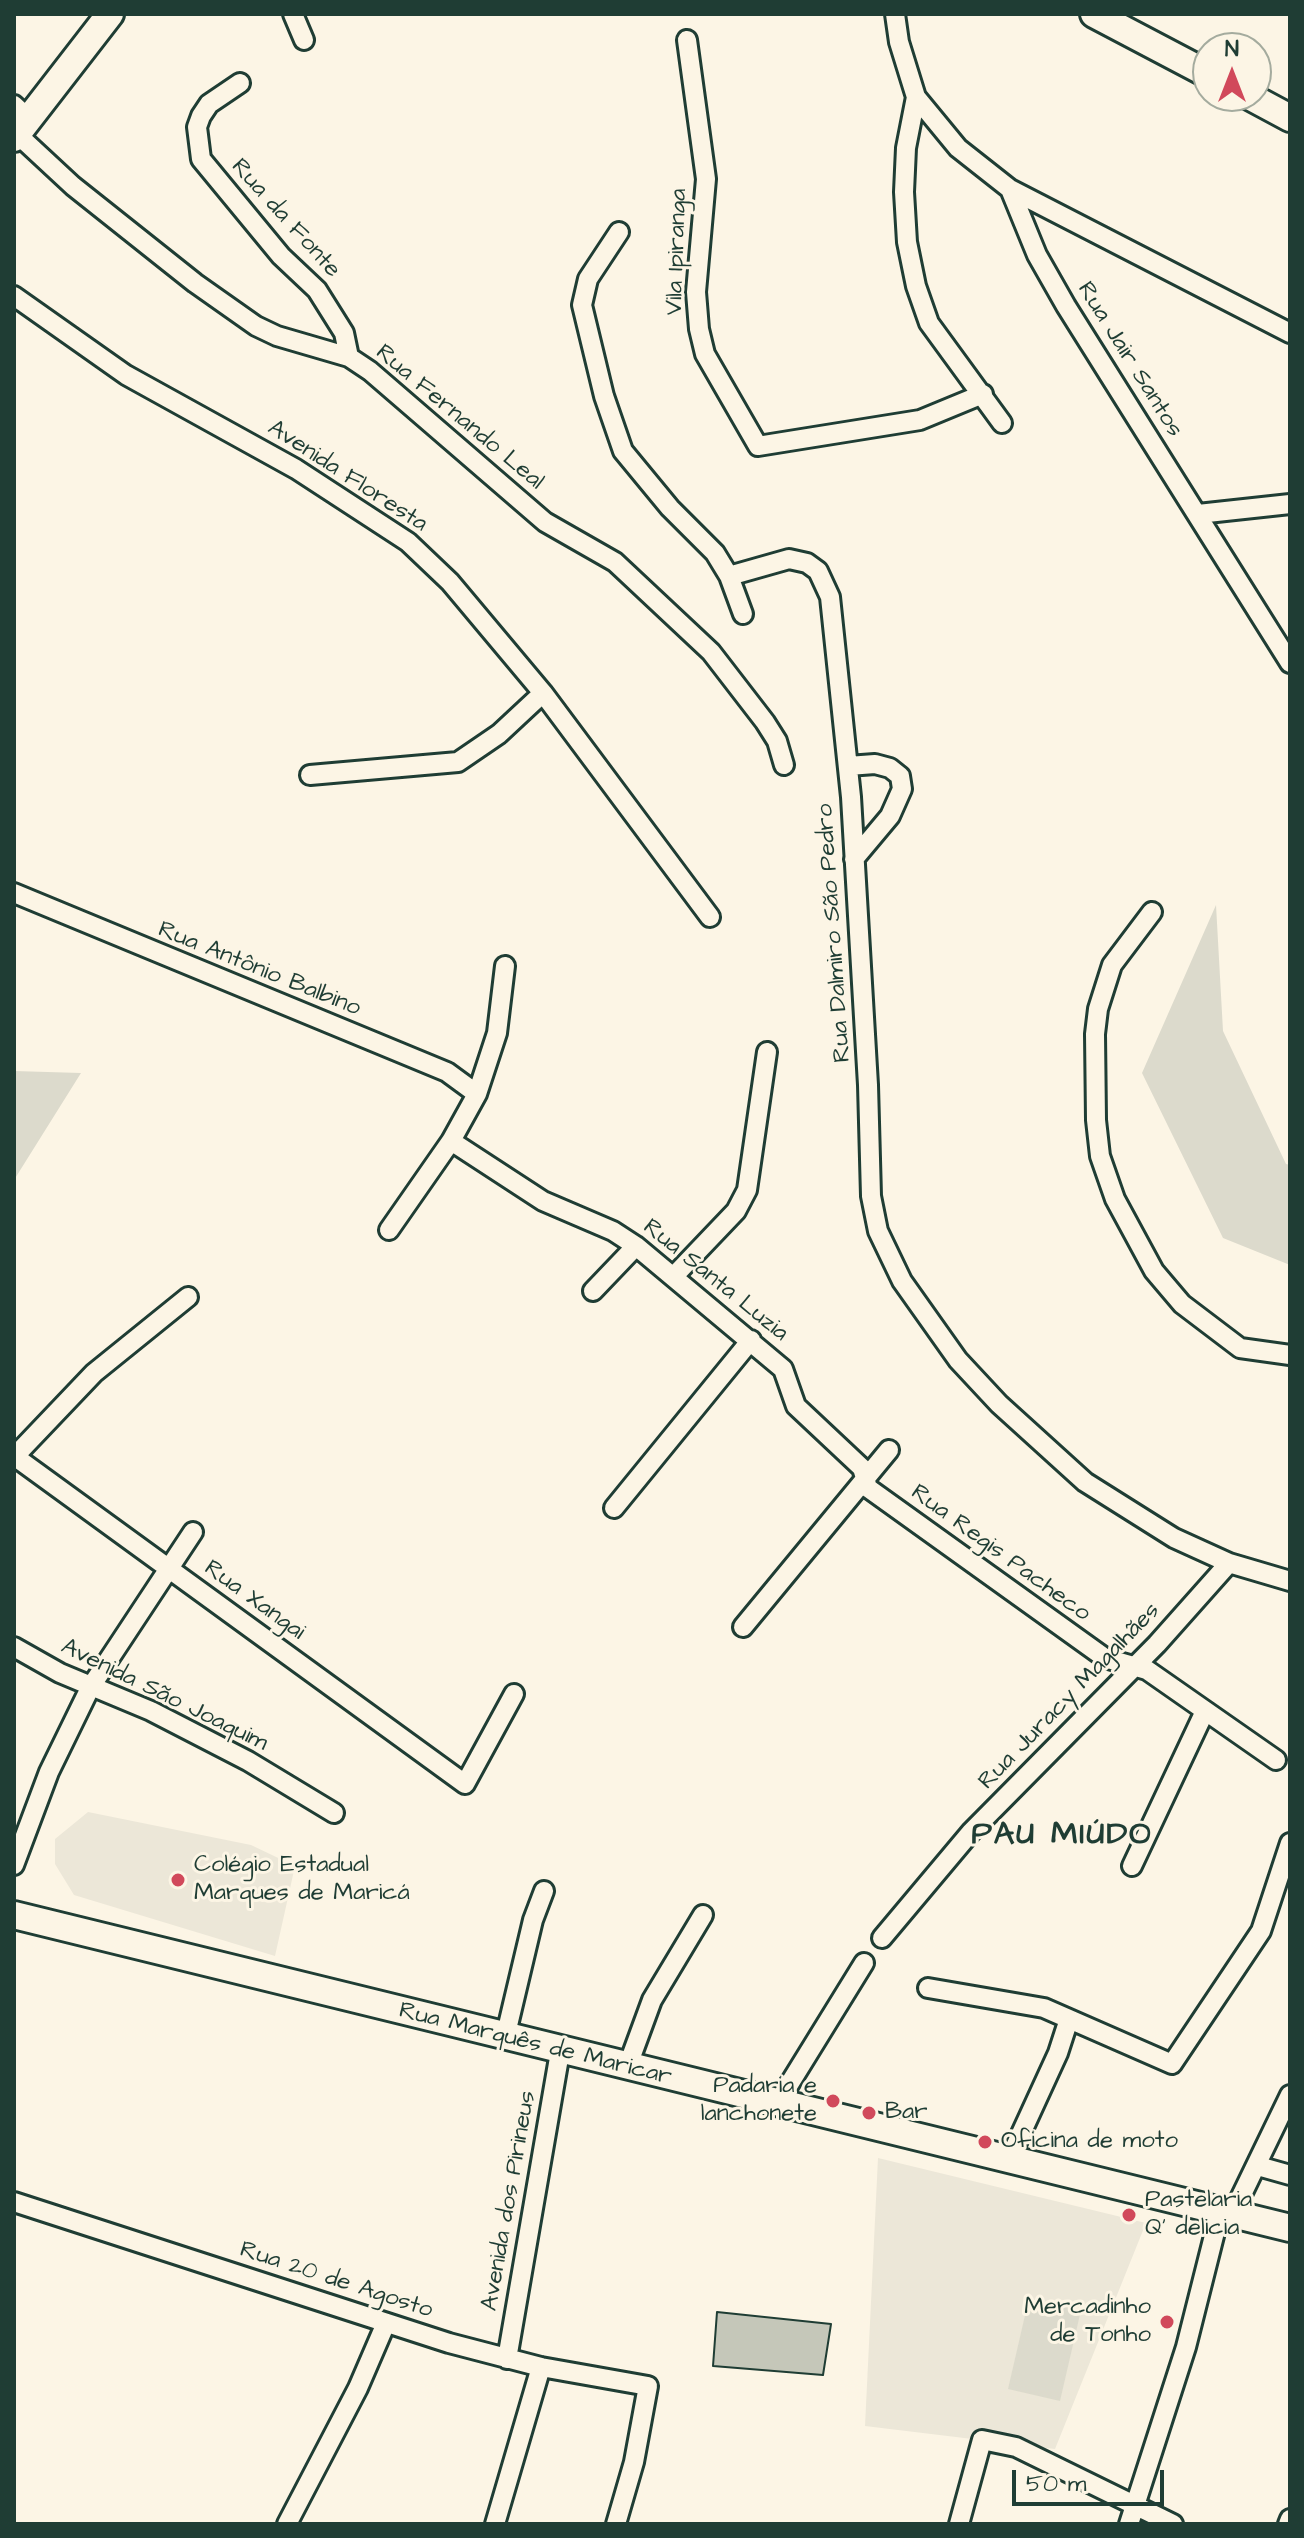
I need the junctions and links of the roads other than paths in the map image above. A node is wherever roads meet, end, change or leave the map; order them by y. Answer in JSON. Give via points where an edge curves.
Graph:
{"nodes":[{"id":1,"x":110,"y":14,"type":"edge"},
{"id":2,"x":293,"y":14,"type":"edge"},
{"id":3,"x":895,"y":14,"type":"edge"},
{"id":4,"x":1094,"y":14,"type":"edge"},
{"id":5,"x":304,"y":40,"type":"dead end"},
{"id":6,"x":687,"y":40,"type":"dead end"},
{"id":7,"x":1192,"y":66,"type":"edge"},
{"id":8,"x":240,"y":83,"type":"dead end"},
{"id":9,"x":916,"y":97,"type":"junction"},
{"id":10,"x":1272,"y":108,"type":"edge"},
{"id":11,"x":1290,"y":118,"type":"edge"},
{"id":12,"x":19,"y":124,"type":"edge"},
{"id":13,"x":1010,"y":189,"type":"junction"},
{"id":14,"x":619,"y":232,"type":"dead end"},
{"id":15,"x":14,"y":296,"type":"edge"},
{"id":16,"x":1290,"y":333,"type":"edge"},
{"id":17,"x":349,"y":357,"type":"junction"},
{"id":18,"x":983,"y":394,"type":"junction"},
{"id":19,"x":1002,"y":423,"type":"dead end"},
{"id":20,"x":1290,"y":504,"type":"edge"},
{"id":21,"x":1198,"y":514,"type":"junction"},
{"id":22,"x":729,"y":576,"type":"junction"},
{"id":23,"x":743,"y":614,"type":"dead end"},
{"id":24,"x":1290,"y":663,"type":"edge"},
{"id":25,"x":543,"y":693,"type":"junction"},
{"id":26,"x":784,"y":765,"type":"dead end"},
{"id":27,"x":848,"y":766,"type":"junction"},
{"id":28,"x":310,"y":775,"type":"dead end"},
{"id":29,"x":854,"y":859,"type":"junction"},
{"id":30,"x":16,"y":895,"type":"edge"},
{"id":31,"x":1152,"y":912,"type":"dead end"},
{"id":32,"x":710,"y":917,"type":"dead end"},
{"id":33,"x":505,"y":966,"type":"dead end"},
{"id":34,"x":767,"y":1052,"type":"dead end"},
{"id":35,"x":477,"y":1094,"type":"junction"},
{"id":36,"x":451,"y":1141,"type":"junction"},
{"id":37,"x":389,"y":1230,"type":"dead end"},
{"id":38,"x":636,"y":1246,"type":"junction"},
{"id":39,"x":674,"y":1276,"type":"junction"},
{"id":40,"x":593,"y":1291,"type":"dead end"},
{"id":41,"x":188,"y":1297,"type":"dead end"},
{"id":42,"x":751,"y":1340,"type":"junction"},
{"id":43,"x":1290,"y":1355,"type":"edge"},
{"id":44,"x":889,"y":1450,"type":"dead end"},
{"id":45,"x":14,"y":1456,"type":"edge"},
{"id":46,"x":865,"y":1478,"type":"junction"},
{"id":47,"x":614,"y":1508,"type":"dead end"},
{"id":48,"x":193,"y":1532,"type":"dead end"},
{"id":49,"x":1229,"y":1563,"type":"junction"},
{"id":50,"x":168,"y":1568,"type":"junction"},
{"id":51,"x":1290,"y":1581,"type":"edge"},
{"id":52,"x":743,"y":1627,"type":"dead end"},
{"id":53,"x":14,"y":1647,"type":"edge"},
{"id":54,"x":1133,"y":1667,"type":"junction"},
{"id":55,"x":90,"y":1688,"type":"junction"},
{"id":56,"x":514,"y":1694,"type":"dead end"},
{"id":57,"x":1205,"y":1711,"type":"junction"},
{"id":58,"x":1276,"y":1760,"type":"dead end"},
{"id":59,"x":334,"y":1813,"type":"dead end"},
{"id":60,"x":1290,"y":1843,"type":"edge"},
{"id":61,"x":14,"y":1865,"type":"edge"},
{"id":62,"x":1132,"y":1866,"type":"dead end"},
{"id":63,"x":544,"y":1891,"type":"dead end"},
{"id":64,"x":14,"y":1915,"type":"edge"},
{"id":65,"x":703,"y":1915,"type":"dead end"},
{"id":66,"x":882,"y":1938,"type":"dead end"},
{"id":67,"x":864,"y":1963,"type":"dead end"},
{"id":68,"x":928,"y":1988,"type":"dead end"},
{"id":69,"x":1069,"y":2019,"type":"junction"},
{"id":70,"x":505,"y":2038,"type":"junction"},
{"id":71,"x":560,"y":2052,"type":"junction"},
{"id":72,"x":627,"y":2068,"type":"junction"},
{"id":73,"x":1290,"y":2095,"type":"edge"},
{"id":74,"x":777,"y":2104,"type":"junction"},
{"id":75,"x":1008,"y":2162,"type":"junction"},
{"id":76,"x":1258,"y":2166,"type":"junction"},
{"id":77,"x":1290,"y":2175,"type":"edge"},
{"id":78,"x":14,"y":2202,"type":"edge"},
{"id":79,"x":1226,"y":2214,"type":"junction"},
{"id":80,"x":1290,"y":2228,"type":"edge"},
{"id":81,"x":386,"y":2323,"type":"junction"},
{"id":82,"x":507,"y":2359,"type":"junction"},
{"id":83,"x":541,"y":2367,"type":"junction"},
{"id":84,"x":1135,"y":2505,"type":"junction"},
{"id":85,"x":287,"y":2524,"type":"edge"},
{"id":86,"x":495,"y":2524,"type":"edge"},
{"id":87,"x":616,"y":2524,"type":"edge"},
{"id":88,"x":959,"y":2524,"type":"edge"},
{"id":89,"x":1129,"y":2524,"type":"edge"},
{"id":90,"x":1173,"y":2524,"type":"edge"}],
"edges":[{"from":1,"to":12,"type":"main road"},
{"from":2,"to":5,"type":"street"},
{"from":3,"to":9,"type":"street"},
{"from":4,"to":7,"type":"main road"},
{"from":6,"to":18,"type":"street","name":"Vila Ipiranga","via":[[706,179],[696,292],[699,329],[705,354],[754,441],[764,448],[920,420]]},
{"from":8,"to":17,"type":"street","name":"Rua da Fonte","via":[[201,116],[201,159],[281,256],[317,290],[344,333]]},
{"from":9,"to":13,"type":"street","name":"Rua Jair Santos","via":[[958,148]]},
{"from":9,"to":18,"type":"street","via":[[904,192],[916,286],[929,323],[950,357]]},
{"from":10,"to":11,"type":"main road"},
{"from":12,"to":17,"type":"street","name":"Rua Fernando Leal","via":[[112,218],[256,326]]},
{"from":13,"to":16,"type":"street"},
{"from":13,"to":21,"type":"street","name":"Rua Jair Santos","via":[[1037,255],[1066,306]]},
{"from":14,"to":22,"type":"street","via":[[588,279],[582,305],[608,409],[634,467],[715,553]]},
{"from":15,"to":25,"type":"street","name":"Avenida Floresta","via":[[126,375],[309,477],[408,542],[450,582]]},
{"from":17,"to":26,"type":"street","name":"Rua Fernando Leal","via":[[545,522],[615,562],[690,630],[765,722]]},
{"from":18,"to":19,"type":"street"},
{"from":20,"to":21,"type":"street"},
{"from":21,"to":24,"type":"street","name":"Rua Jair Santos"},
{"from":22,"to":23,"type":"street"},
{"from":22,"to":27,"type":"street","name":"Rua Dalmiro São Pedro","via":[[789,559],[818,571],[830,597]]},
{"from":25,"to":28,"type":"street","via":[[499,734],[458,762]]},
{"from":25,"to":32,"type":"street","name":"Avenida Floresta"},
{"from":27,"to":29,"type":"street","name":"Rua Dalmiro São Pedro"},
{"from":27,"to":29,"type":"street","via":[[890,768],[900,776],[902,789],[890,816]]},
{"from":29,"to":49,"type":"street","name":"Rua Dalmiro São Pedro","via":[[871,1196],[878,1231],[902,1281],[958,1360],[1065,1465],[1130,1512]]},
{"from":30,"to":35,"type":"street","name":"Rua Antônio Balbino","via":[[447,1072]]},
{"from":31,"to":43,"type":"street","via":[[1112,965],[1098,1009],[1100,1156],[1115,1199],[1154,1271],[1182,1304],[1240,1348]]},
{"from":33,"to":35,"type":"street","via":[[495,1043]]},
{"from":34,"to":39,"type":"street","via":[[747,1190],[736,1211]]},
{"from":35,"to":36,"type":"street"},
{"from":36,"to":37,"type":"street"},
{"from":36,"to":38,"type":"street","name":"Rua Santa Luzia","via":[[543,1201]]},
{"from":38,"to":39,"type":"street","name":"Rua Santa Luzia"},
{"from":38,"to":40,"type":"street"},
{"from":39,"to":42,"type":"street","name":"Rua Santa Luzia"},
{"from":41,"to":45,"type":"street","via":[[94,1373]]},
{"from":42,"to":46,"type":"street","name":"Rua Santa Luzia","via":[[783,1369],[802,1415],[862,1468]]},
{"from":42,"to":47,"type":"street"},
{"from":44,"to":46,"type":"street"},
{"from":45,"to":50,"type":"street","name":"Rua Xangai"},
{"from":46,"to":52,"type":"street"},
{"from":46,"to":54,"type":"street","name":"Rua Regis Pacheco","via":[[868,1488],[1061,1629],[1105,1658]]},
{"from":48,"to":50,"type":"street"},
{"from":49,"to":51,"type":"street","name":"Rua Dalmiro São Pedro"},
{"from":49,"to":54,"type":"street","name":"Rua Juracy Magalhães"},
{"from":50,"to":55,"type":"street"},
{"from":50,"to":56,"type":"street","name":"Rua Xangai","via":[[465,1784]]},
{"from":53,"to":55,"type":"street","name":"Avenida São Joaquim"},
{"from":54,"to":57,"type":"street","name":"Rua Regis Pacheco","via":[[1147,1670]]},
{"from":54,"to":66,"type":"street","name":"Rua Juracy Magalhães","via":[[971,1832]]},
{"from":55,"to":59,"type":"street","name":"Avenida São Joaquim","via":[[151,1711]]},
{"from":55,"to":61,"type":"street","via":[[49,1772]]},
{"from":57,"to":58,"type":"street","name":"Rua Regis Pacheco"},
{"from":57,"to":62,"type":"street"},
{"from":60,"to":69,"type":"street","via":[[1261,1931],[1172,2064]]},
{"from":63,"to":70,"type":"street"},
{"from":64,"to":70,"type":"main road","name":"Rua Marquês de Maricar"},
{"from":65,"to":72,"type":"street","via":[[652,2000]]},
{"from":67,"to":74,"type":"street"},
{"from":68,"to":69,"type":"street","via":[[1021,2002]]},
{"from":69,"to":75,"type":"street"},
{"from":70,"to":71,"type":"main road","name":"Rua Marquês de Maricar"},
{"from":71,"to":72,"type":"main road","name":"Rua Marquês de Maricar"},
{"from":71,"to":82,"type":"street","name":"Avenida dos Pirineus"},
{"from":72,"to":74,"type":"main road","name":"Rua Marquês de Maricar"},
{"from":73,"to":76,"type":"street"},
{"from":74,"to":75,"type":"main road","name":"Rua Marquês de Maricar"},
{"from":75,"to":79,"type":"main road","name":"Rua Marquês de Maricar"},
{"from":76,"to":77,"type":"street"},
{"from":76,"to":79,"type":"street"},
{"from":78,"to":81,"type":"street","name":"Rua 20 de Agosto"},
{"from":79,"to":80,"type":"main road","name":"Rua Marquês de Maricar"},
{"from":79,"to":84,"type":"street"},
{"from":81,"to":82,"type":"street","name":"Rua 20 de Agosto"},
{"from":81,"to":85,"type":"street"},
{"from":82,"to":83,"type":"street","name":"Rua 20 de Agosto"},
{"from":83,"to":86,"type":"street"},
{"from":83,"to":87,"type":"street","name":"Rua 20 de Agosto","via":[[648,2386]]},
{"from":84,"to":88,"type":"street","via":[[1016,2447],[982,2440]]},
{"from":84,"to":89,"type":"street"},
{"from":84,"to":90,"type":"street"}]}
